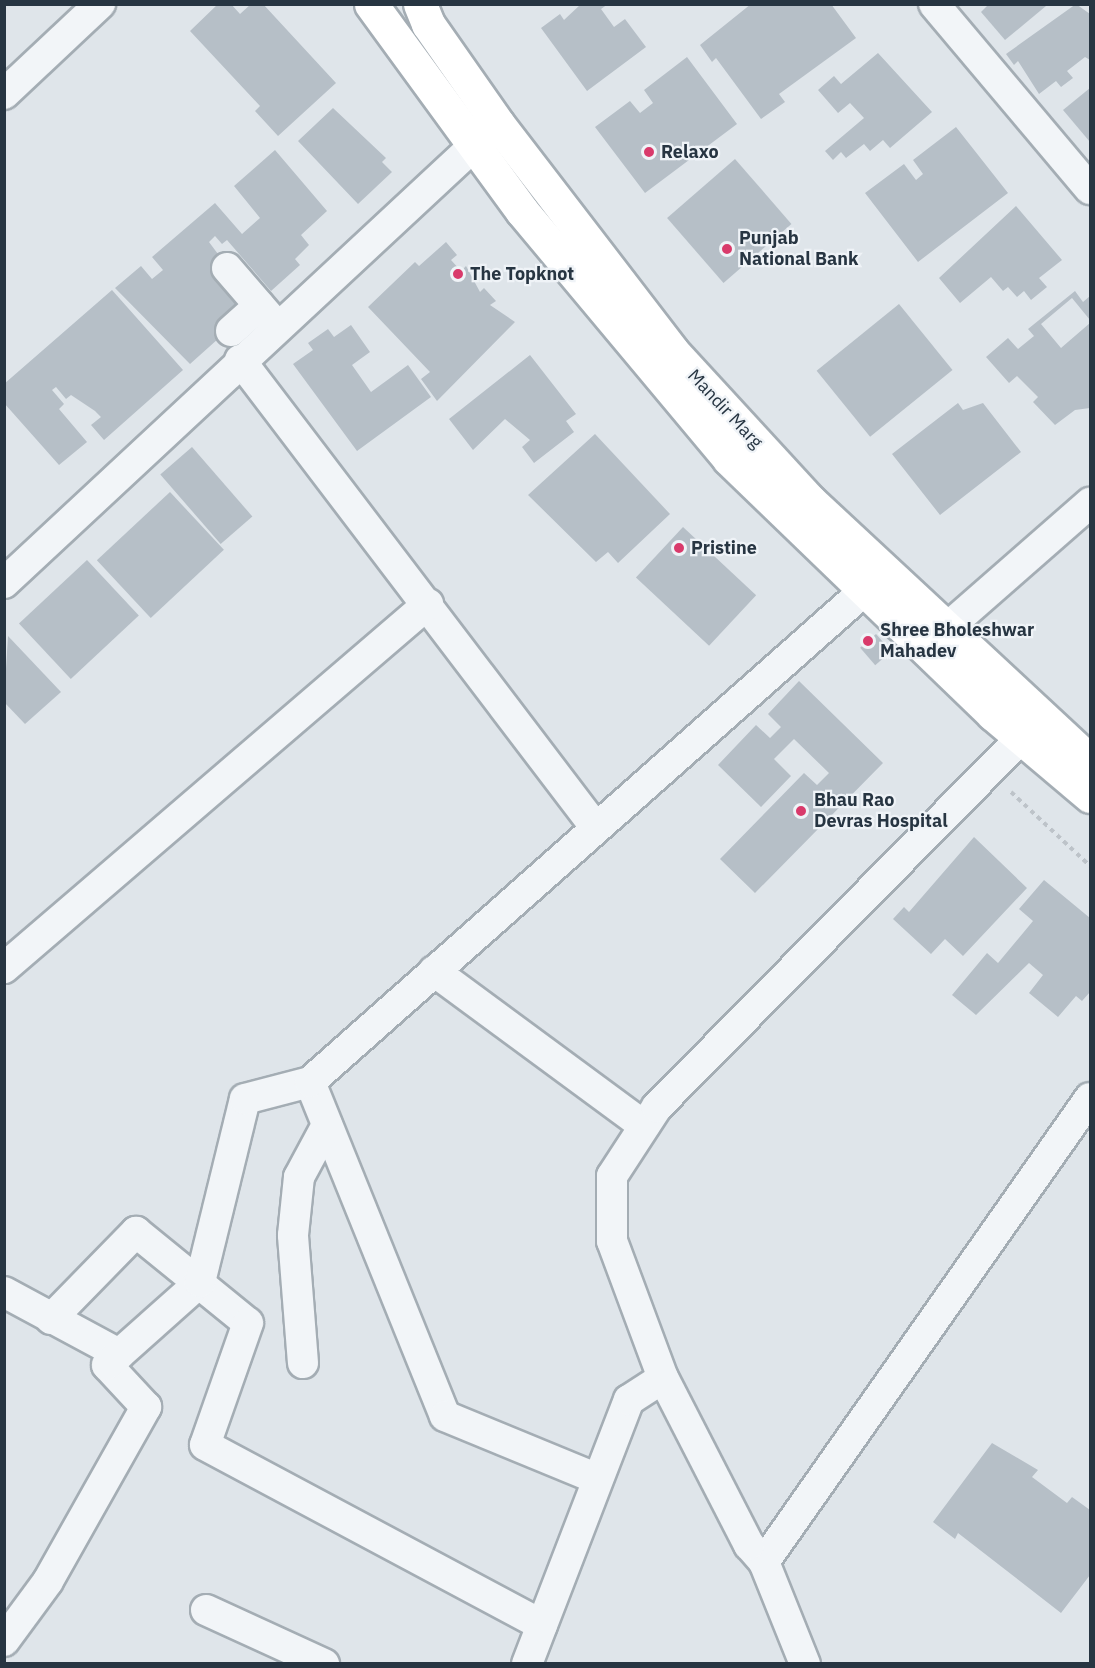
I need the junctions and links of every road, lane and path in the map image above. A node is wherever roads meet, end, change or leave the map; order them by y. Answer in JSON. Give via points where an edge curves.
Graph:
{"nodes":[{"id":1,"x":371,"y":4,"type":"edge"},
{"id":2,"x":420,"y":4,"type":"edge"},
{"id":3,"x":934,"y":4,"type":"edge"},
{"id":4,"x":102,"y":5,"type":"edge"},
{"id":5,"x":5,"y":94,"type":"edge"},
{"id":6,"x":498,"y":124,"type":"junction"},
{"id":7,"x":473,"y":147,"type":"junction"},
{"id":8,"x":1090,"y":189,"type":"edge"},
{"id":9,"x":227,"y":268,"type":"dead end"},
{"id":10,"x":268,"y":316,"type":"junction"},
{"id":11,"x":235,"y":345,"type":"junction"},
{"id":12,"x":1090,"y":503,"type":"edge"},
{"id":13,"x":875,"y":582,"type":"junction"},
{"id":14,"x":4,"y":583,"type":"edge"},
{"id":15,"x":428,"y":604,"type":"junction"},
{"id":16,"x":934,"y":639,"type":"junction"},
{"id":17,"x":1031,"y":728,"type":"junction"},
{"id":18,"x":1090,"y":761,"type":"edge"},
{"id":19,"x":988,"y":771,"type":"junction"},
{"id":20,"x":1090,"y":796,"type":"edge"},
{"id":21,"x":596,"y":828,"type":"junction"},
{"id":22,"x":1090,"y":866,"type":"edge"},
{"id":23,"x":4,"y":968,"type":"edge"},
{"id":24,"x":434,"y":971,"type":"junction"},
{"id":25,"x":310,"y":1082,"type":"junction"},
{"id":26,"x":1090,"y":1098,"type":"edge"},
{"id":27,"x":327,"y":1125,"type":"junction"},
{"id":28,"x":645,"y":1126,"type":"junction"},
{"id":29,"x":200,"y":1282,"type":"junction"},
{"id":30,"x":4,"y":1292,"type":"edge"},
{"id":31,"x":51,"y":1318,"type":"junction"},
{"id":32,"x":119,"y":1354,"type":"junction"},
{"id":33,"x":303,"y":1363,"type":"dead end"},
{"id":34,"x":663,"y":1378,"type":"junction"},
{"id":35,"x":598,"y":1479,"type":"junction"},
{"id":36,"x":764,"y":1562,"type":"junction"},
{"id":37,"x":206,"y":1610,"type":"dead end"},
{"id":38,"x":542,"y":1624,"type":"junction"},
{"id":39,"x":4,"y":1641,"type":"edge"},
{"id":40,"x":324,"y":1664,"type":"edge"},
{"id":41,"x":527,"y":1664,"type":"edge"},
{"id":42,"x":804,"y":1664,"type":"edge"}],
"edges":[{"from":1,"to":7,"type":"main road","via":[[406,45]]},
{"from":2,"to":6,"type":"main road","name":"Mandir Marg","via":[[428,24]]},
{"from":3,"to":8,"type":"street"},
{"from":4,"to":5,"type":"street"},
{"from":6,"to":7,"type":"street"},
{"from":6,"to":13,"type":"main road","name":"Mandir Marg","via":[[672,351],[810,501]]},
{"from":7,"to":10,"type":"street"},
{"from":7,"to":13,"type":"main road","via":[[729,459]]},
{"from":9,"to":10,"type":"street"},
{"from":10,"to":11,"type":"street"},
{"from":11,"to":14,"type":"street"},
{"from":11,"to":15,"type":"street"},
{"from":12,"to":16,"type":"street"},
{"from":13,"to":16,"type":"main road"},
{"from":13,"to":21,"type":"street"},
{"from":15,"to":21,"type":"street"},
{"from":15,"to":23,"type":"street"},
{"from":16,"to":17,"type":"main road"},
{"from":17,"to":18,"type":"main road"},
{"from":17,"to":19,"type":"street"},
{"from":17,"to":20,"type":"main road"},
{"from":19,"to":22,"type":"path"},
{"from":19,"to":28,"type":"street","via":[[657,1107]]},
{"from":21,"to":24,"type":"street"},
{"from":24,"to":25,"type":"street"},
{"from":24,"to":28,"type":"street"},
{"from":25,"to":27,"type":"street"},
{"from":25,"to":29,"type":"street","via":[[245,1099]]},
{"from":26,"to":36,"type":"street"},
{"from":27,"to":33,"type":"street","via":[[298,1177],[293,1235]]},
{"from":27,"to":35,"type":"street","via":[[445,1416]]},
{"from":28,"to":34,"type":"street","via":[[612,1176],[612,1241]]},
{"from":29,"to":31,"type":"street","via":[[136,1232]]},
{"from":29,"to":32,"type":"street"},
{"from":29,"to":38,"type":"street","via":[[248,1323],[205,1445]]},
{"from":30,"to":31,"type":"street"},
{"from":31,"to":32,"type":"street"},
{"from":32,"to":39,"type":"street","via":[[107,1365],[146,1407],[48,1581]]},
{"from":34,"to":35,"type":"street","via":[[629,1400]]},
{"from":34,"to":36,"type":"street","via":[[749,1545]]},
{"from":35,"to":38,"type":"street"},
{"from":36,"to":42,"type":"street"},
{"from":37,"to":40,"type":"street"},
{"from":38,"to":41,"type":"street"}]}
